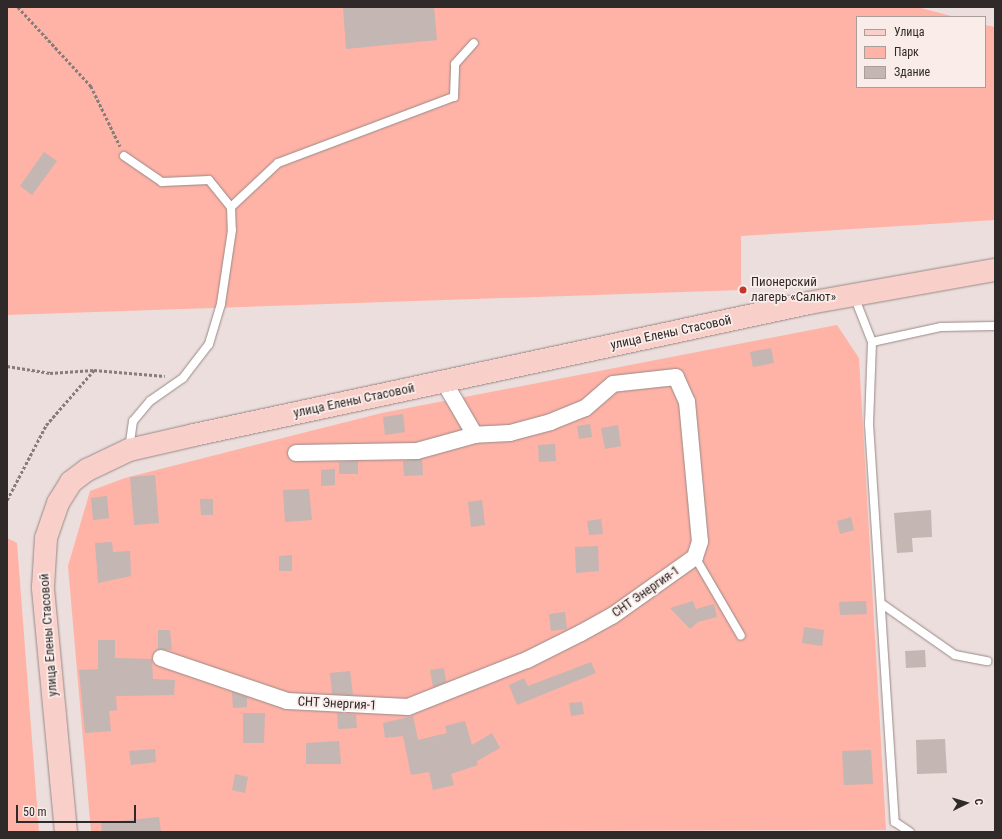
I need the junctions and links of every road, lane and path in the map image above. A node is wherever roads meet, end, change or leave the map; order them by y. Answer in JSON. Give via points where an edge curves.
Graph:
{"nodes":[{"id":1,"x":18,"y":7,"type":"edge"},
{"id":2,"x":474,"y":43,"type":"dead end"},
{"id":3,"x":124,"y":156,"type":"joint"},
{"id":4,"x":231,"y":207,"type":"junction"},
{"id":5,"x":995,"y":270,"type":"edge"},
{"id":6,"x":854,"y":295,"type":"junction"},
{"id":7,"x":995,"y":326,"type":"edge"},
{"id":8,"x":872,"y":342,"type":"junction"},
{"id":9,"x":7,"y":366,"type":"edge"},
{"id":10,"x":94,"y":370,"type":"junction"},
{"id":11,"x":183,"y":378,"type":"junction"},
{"id":12,"x":444,"y":382,"type":"junction"},
{"id":13,"x":475,"y":435,"type":"junction"},
{"id":14,"x":129,"y":450,"type":"junction"},
{"id":15,"x":296,"y":453,"type":"dead end"},
{"id":16,"x":7,"y":500,"type":"edge"},
{"id":17,"x":695,"y":557,"type":"junction"},
{"id":18,"x":882,"y":604,"type":"junction"},
{"id":19,"x":741,"y":636,"type":"dead end"},
{"id":20,"x":161,"y":658,"type":"dead end"},
{"id":21,"x":987,"y":661,"type":"dead end"},
{"id":22,"x":66,"y":832,"type":"edge"},
{"id":23,"x":910,"y":832,"type":"edge"}],
"edges":[{"from":1,"to":3,"type":"path","via":[[90,86]]},
{"from":2,"to":4,"type":"lane","via":[[455,64],[454,97],[278,163]]},
{"from":3,"to":4,"type":"lane","via":[[162,182],[209,180]]},
{"from":4,"to":11,"type":"lane","via":[[232,230],[221,304],[209,344]]},
{"from":5,"to":6,"type":"main road","name":"улица Елены Стасовой"},
{"from":6,"to":8,"type":"lane"},
{"from":6,"to":12,"type":"main road","name":"улица Елены Стасовой"},
{"from":7,"to":8,"type":"lane","via":[[941,327]]},
{"from":8,"to":18,"type":"lane","via":[[869,424]]},
{"from":9,"to":10,"type":"path","via":[[50,373]]},
{"from":10,"to":11,"type":"path"},
{"from":10,"to":16,"type":"path","via":[[46,425]]},
{"from":11,"to":14,"type":"lane","via":[[150,401],[133,421]]},
{"from":12,"to":13,"type":"street"},
{"from":12,"to":14,"type":"main road","name":"улица Елены Стасовой"},
{"from":13,"to":15,"type":"street","via":[[417,451]]},
{"from":13,"to":17,"type":"street","via":[[510,433],[550,422],[585,408],[613,384],[676,377],[687,402],[700,542]]},
{"from":14,"to":22,"type":"main road","name":"улица Елены Стасовой","via":[[87,470],[71,482],[58,503],[46,538],[43,587]]},
{"from":17,"to":19,"type":"lane"},
{"from":17,"to":20,"type":"street","name":"СНТ Энергия-1","via":[[612,616],[580,633],[527,660],[408,707],[287,701]]},
{"from":18,"to":21,"type":"lane","via":[[956,655]]},
{"from":18,"to":23,"type":"lane","via":[[896,822]]}]}
